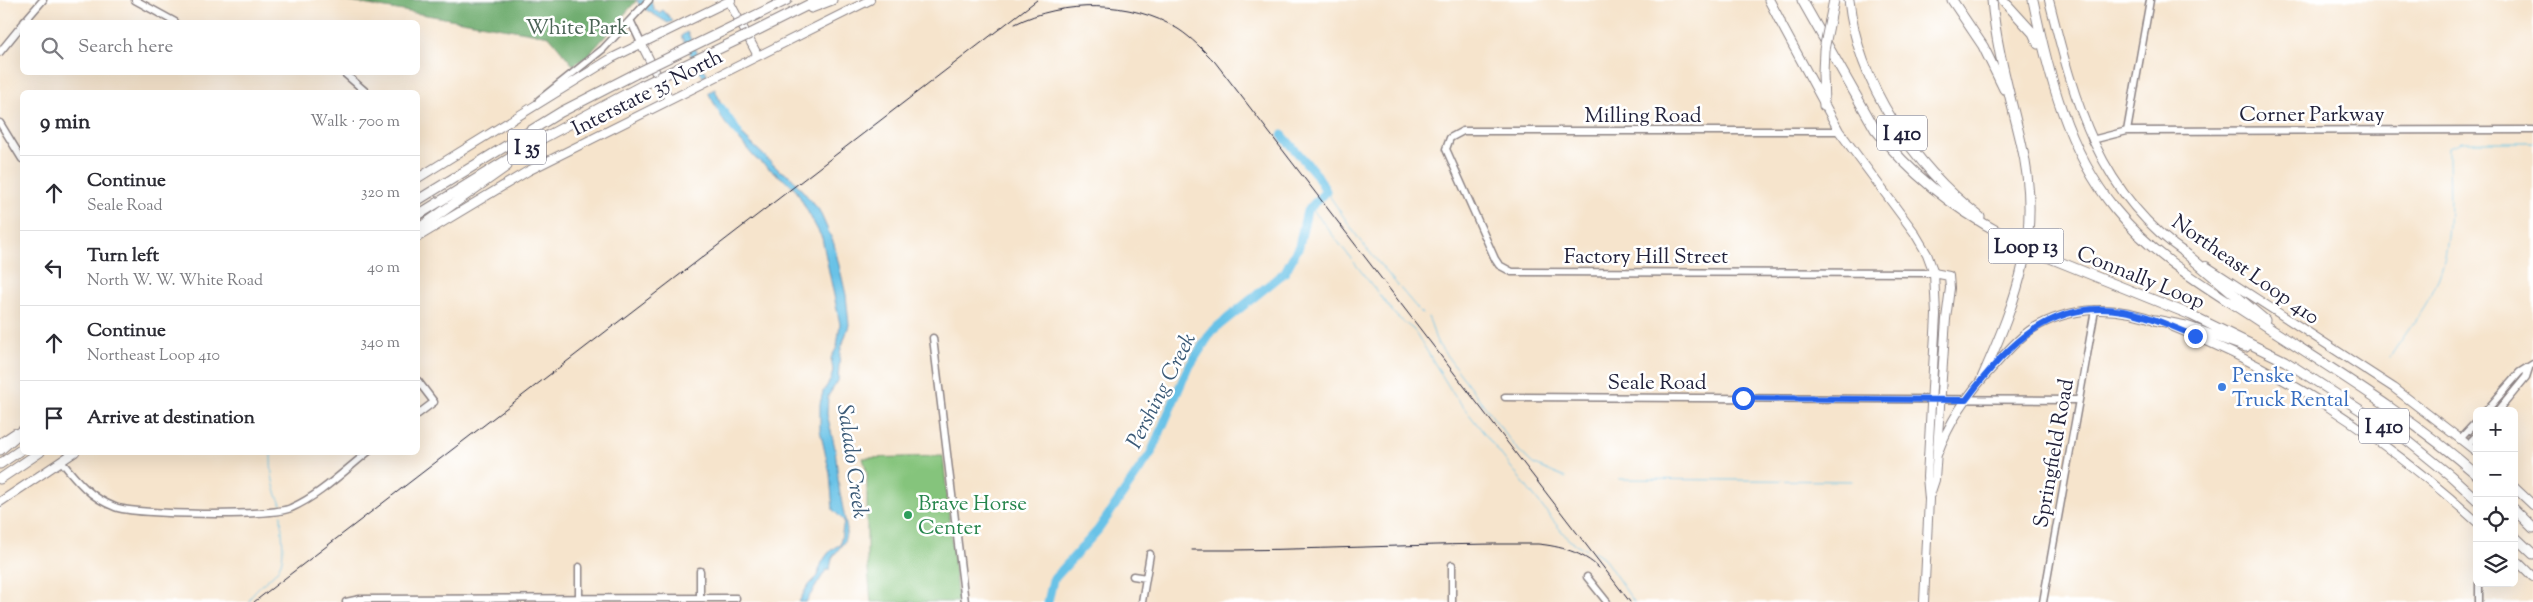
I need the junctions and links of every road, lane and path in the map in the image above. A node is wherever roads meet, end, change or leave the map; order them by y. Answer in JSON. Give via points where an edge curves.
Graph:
{"nodes":[{"id":1,"x":43,"y":0,"type":"edge"},
{"id":2,"x":135,"y":0,"type":"edge"},
{"id":3,"x":649,"y":0,"type":"edge"},
{"id":4,"x":730,"y":0,"type":"edge"},
{"id":5,"x":787,"y":0,"type":"edge"},
{"id":6,"x":818,"y":0,"type":"edge"},
{"id":7,"x":832,"y":0,"type":"edge"},
{"id":8,"x":870,"y":0,"type":"edge"},
{"id":9,"x":1768,"y":0,"type":"edge"},
{"id":10,"x":1802,"y":0,"type":"edge"},
{"id":11,"x":1834,"y":0,"type":"edge"},
{"id":12,"x":1849,"y":0,"type":"edge"},
{"id":13,"x":1952,"y":0,"type":"edge"},
{"id":14,"x":1992,"y":0,"type":"edge"},
{"id":15,"x":2004,"y":0,"type":"edge"},
{"id":16,"x":2033,"y":0,"type":"edge"},
{"id":17,"x":2049,"y":0,"type":"edge"},
{"id":18,"x":2150,"y":0,"type":"edge"},
{"id":19,"x":27,"y":20,"type":"edge"},
{"id":20,"x":171,"y":20,"type":"edge"},
{"id":21,"x":1780,"y":21,"type":"joint"},
{"id":22,"x":631,"y":22,"type":"junction"},
{"id":23,"x":774,"y":22,"type":"junction"},
{"id":24,"x":20,"y":29,"type":"edge"},
{"id":25,"x":641,"y":43,"type":"junction"},
{"id":26,"x":0,"y":52,"type":"edge"},
{"id":27,"x":758,"y":56,"type":"junction"},
{"id":28,"x":2046,"y":63,"type":"junction"},
{"id":29,"x":346,"y":75,"type":"edge"},
{"id":30,"x":364,"y":90,"type":"edge"},
{"id":31,"x":669,"y":99,"type":"junction"},
{"id":32,"x":1824,"y":106,"type":"junction"},
{"id":33,"x":2012,"y":108,"type":"junction"},
{"id":34,"x":524,"y":112,"type":"junction"},
{"id":35,"x":0,"y":124,"type":"edge"},
{"id":36,"x":567,"y":124,"type":"junction"},
{"id":37,"x":2533,"y":130,"type":"edge"},
{"id":38,"x":1839,"y":131,"type":"junction"},
{"id":39,"x":2127,"y":131,"type":"junction"},
{"id":40,"x":1450,"y":138,"type":"joint"},
{"id":41,"x":2092,"y":140,"type":"junction"},
{"id":42,"x":20,"y":156,"type":"edge"},
{"id":43,"x":473,"y":166,"type":"junction"},
{"id":44,"x":420,"y":175,"type":"edge"},
{"id":45,"x":420,"y":193,"type":"edge"},
{"id":46,"x":420,"y":199,"type":"edge"},
{"id":47,"x":420,"y":214,"type":"edge"},
{"id":48,"x":420,"y":228,"type":"edge"},
{"id":49,"x":2004,"y":235,"type":"junction"},
{"id":50,"x":420,"y":236,"type":"edge"},
{"id":51,"x":2184,"y":252,"type":"junction"},
{"id":52,"x":1934,"y":273,"type":"junction"},
{"id":53,"x":2095,"y":310,"type":"junction"},
{"id":54,"x":2155,"y":320,"type":"junction"},
{"id":55,"x":933,"y":338,"type":"dead end"},
{"id":56,"x":2293,"y":344,"type":"junction"},
{"id":57,"x":2285,"y":361,"type":"junction"},
{"id":58,"x":2531,"y":366,"type":"edge"},
{"id":59,"x":1982,"y":378,"type":"junction"},
{"id":60,"x":420,"y":384,"type":"edge"},
{"id":61,"x":1505,"y":397,"type":"dead end"},
{"id":62,"x":1931,"y":399,"type":"junction"},
{"id":63,"x":1940,"y":399,"type":"junction"},
{"id":64,"x":1966,"y":400,"type":"junction"},
{"id":65,"x":2078,"y":400,"type":"junction"},
{"id":66,"x":2489,"y":407,"type":"edge"},
{"id":67,"x":2501,"y":407,"type":"edge"},
{"id":68,"x":420,"y":412,"type":"edge"},
{"id":69,"x":2473,"y":425,"type":"edge"},
{"id":70,"x":20,"y":431,"type":"edge"},
{"id":71,"x":20,"y":432,"type":"edge"},
{"id":72,"x":2461,"y":438,"type":"junction"},
{"id":73,"x":2473,"y":439,"type":"edge"},
{"id":74,"x":0,"y":443,"type":"edge"},
{"id":75,"x":2468,"y":444,"type":"junction"},
{"id":76,"x":2473,"y":448,"type":"edge"},
{"id":77,"x":0,"y":450,"type":"edge"},
{"id":78,"x":20,"y":450,"type":"edge"},
{"id":79,"x":36,"y":455,"type":"edge"},
{"id":80,"x":70,"y":455,"type":"edge"},
{"id":81,"x":364,"y":455,"type":"edge"},
{"id":82,"x":1937,"y":455,"type":"junction"},
{"id":83,"x":61,"y":461,"type":"junction"},
{"id":84,"x":0,"y":464,"type":"edge"},
{"id":85,"x":2473,"y":472,"type":"edge"},
{"id":86,"x":0,"y":479,"type":"edge"},
{"id":87,"x":2518,"y":491,"type":"edge"},
{"id":88,"x":2474,"y":497,"type":"edge"},
{"id":89,"x":1929,"y":499,"type":"junction"},
{"id":90,"x":0,"y":502,"type":"edge"},
{"id":91,"x":2533,"y":504,"type":"edge"},
{"id":92,"x":2518,"y":513,"type":"edge"},
{"id":93,"x":2473,"y":518,"type":"edge"},
{"id":94,"x":2533,"y":528,"type":"edge"},
{"id":95,"x":2518,"y":540,"type":"edge"},
{"id":96,"x":1150,"y":554,"type":"dead end"},
{"id":97,"x":2533,"y":554,"type":"edge"},
{"id":98,"x":2518,"y":562,"type":"edge"},
{"id":99,"x":1452,"y":565,"type":"dead end"},
{"id":100,"x":579,"y":567,"type":"dead end"},
{"id":101,"x":700,"y":571,"type":"dead end"},
{"id":102,"x":1133,"y":576,"type":"dead end"},
{"id":103,"x":1587,"y":577,"type":"dead end"},
{"id":104,"x":2533,"y":577,"type":"edge"},
{"id":105,"x":1146,"y":578,"type":"junction"},
{"id":106,"x":2479,"y":587,"type":"edge"},
{"id":107,"x":700,"y":598,"type":"junction"},
{"id":108,"x":736,"y":598,"type":"dead end"},
{"id":109,"x":579,"y":600,"type":"edge"},
{"id":110,"x":346,"y":602,"type":"edge"},
{"id":111,"x":964,"y":602,"type":"edge"},
{"id":112,"x":1142,"y":602,"type":"edge"},
{"id":113,"x":1452,"y":602,"type":"edge"},
{"id":114,"x":1607,"y":602,"type":"edge"},
{"id":115,"x":1924,"y":602,"type":"edge"},
{"id":116,"x":2043,"y":602,"type":"edge"},
{"id":117,"x":2479,"y":602,"type":"edge"}],
"edges":[{"from":1,"to":19,"type":"street"},
{"from":2,"to":20,"type":"street"},
{"from":3,"to":22,"type":"street"},
{"from":4,"to":25,"type":"main road","name":"Interstate 35 North"},
{"from":4,"to":27,"type":"main road"},
{"from":5,"to":43,"type":"highway","number":"I 35","bridge":true,"via":[[561,112]]},
{"from":6,"to":23,"type":"highway","number":"I 35"},
{"from":7,"to":23,"type":"highway"},
{"from":8,"to":27,"type":"main road","name":"Interstate 35 North"},
{"from":9,"to":21,"type":"highway"},
{"from":10,"to":49,"type":"highway","via":[[1875,130],[1906,167],[1934,192]]},
{"from":11,"to":32,"type":"highway","number":"Loop 13","bridge":true,"via":[[1824,50]]},
{"from":12,"to":49,"type":"highway","name":"Connally Loop","number":"I 410","via":[[1862,56],[1893,120],[1944,186]]},
{"from":13,"to":33,"type":"highway","via":[[1983,46]]},
{"from":14,"to":33,"type":"highway","number":"Loop 13"},
{"from":15,"to":28,"type":"highway","via":[[2033,32]]},
{"from":16,"to":28,"type":"highway","name":"Connally Loop","number":"I 410"},
{"from":17,"to":41,"type":"main road","name":"Northeast Loop 410","via":[[2070,81]]},
{"from":18,"to":39,"type":"street"},
{"from":21,"to":32,"type":"main road"},
{"from":22,"to":25,"type":"street"},
{"from":22,"to":34,"type":"street","via":[[603,49]]},
{"from":23,"to":36,"type":"highway","number":"I 35","bridge":true},
{"from":24,"to":26,"type":"street"},
{"from":25,"to":31,"type":"main road"},
{"from":25,"to":34,"type":"main road","name":"Interstate 35 North"},
{"from":27,"to":31,"type":"main road","name":"Interstate 35 North"},
{"from":28,"to":56,"type":"highway","name":"Connally Loop","number":"I 410","via":[[2075,143],[2115,209],[2140,237],[2182,273]]},
{"from":29,"to":30,"type":"street"},
{"from":31,"to":50,"type":"main road","name":"Interstate 35 North","via":[[528,171]]},
{"from":32,"to":38,"type":"main road","number":"Loop 13"},
{"from":33,"to":59,"type":"highway","number":"Loop 13","via":[[2027,176],[2028,235],[2016,298]]},
{"from":34,"to":44,"type":"main road","name":"Interstate 35 North"},
{"from":35,"to":42,"type":"street"},
{"from":36,"to":47,"type":"highway","number":"I 35"},
{"from":36,"to":48,"type":"highway"},
{"from":37,"to":39,"type":"street","name":"Corner Parkway"},
{"from":38,"to":40,"type":"street","name":"Milling Road","via":[[1463,131]]},
{"from":38,"to":52,"type":"main road","number":"Loop 13","via":[[1914,232]]},
{"from":39,"to":41,"type":"street","name":"Corner Parkway"},
{"from":40,"to":52,"type":"street","name":"Factory Hill Street","via":[[1447,155],[1495,259],[1498,265],[1512,272]]},
{"from":41,"to":51,"type":"main road","name":"Northeast Loop 410","via":[[2128,200]]},
{"from":43,"to":45,"type":"highway"},
{"from":43,"to":46,"type":"highway","number":"I 35"},
{"from":49,"to":57,"type":"highway","name":"Connally Loop","number":"I 410","bridge":true,"via":[[2040,254],[2190,316]]},
{"from":51,"to":56,"type":"highway"},
{"from":51,"to":72,"type":"main road","name":"Northeast Loop 410","via":[[2394,388]]},
{"from":52,"to":62,"type":"main road","number":"Loop 13","via":[[1936,315]]},
{"from":52,"to":63,"type":"main road","number":"Loop 13","via":[[1946,274],[1950,282]]},
{"from":53,"to":54,"type":"main road","via":[[2122,311]]},
{"from":53,"to":59,"type":"main road","via":[[2064,315],[2031,330]]},
{"from":53,"to":65,"type":"street","name":"Springfield Road"},
{"from":54,"to":57,"type":"highway","via":[[2186,326]]},
{"from":54,"to":93,"type":"main road","via":[[2224,348],[2289,381],[2384,444]]},
{"from":55,"to":111,"type":"street"},
{"from":56,"to":85,"type":"highway","name":"Connally Loop","number":"I 410","via":[[2396,411]]},
{"from":57,"to":88,"type":"highway","name":"Connally Loop","number":"I 410","via":[[2408,441]]},
{"from":58,"to":66,"type":"street","via":[[2520,372]]},
{"from":58,"to":67,"type":"street"},
{"from":59,"to":64,"type":"main road","number":"Loop 13"},
{"from":60,"to":68,"type":"street","via":[[434,402]]},
{"from":61,"to":62,"type":"street","name":"Seale Road"},
{"from":62,"to":63,"type":"street","name":"Seale Road"},
{"from":62,"to":89,"type":"main road","number":"Loop 13","via":[[1926,477]]},
{"from":63,"to":64,"type":"street","name":"Seale Road"},
{"from":63,"to":82,"type":"main road","number":"Loop 13"},
{"from":64,"to":65,"type":"street","name":"Seale Road"},
{"from":64,"to":82,"type":"main road","number":"Loop 13","via":[[1949,426]]},
{"from":65,"to":116,"type":"street","name":"Springfield Road"},
{"from":69,"to":72,"type":"street"},
{"from":70,"to":74,"type":"main road"},
{"from":71,"to":77,"type":"highway"},
{"from":72,"to":75,"type":"main road","name":"Northeast Loop 410"},
{"from":73,"to":75,"type":"street"},
{"from":75,"to":76,"type":"main road","name":"Northeast Loop 410"},
{"from":78,"to":84,"type":"highway"},
{"from":79,"to":86,"type":"highway"},
{"from":80,"to":83,"type":"main road"},
{"from":81,"to":83,"type":"street","via":[[317,493],[291,508],[261,513],[142,513],[122,510],[93,497]]},
{"from":82,"to":89,"type":"main road","number":"Loop 13","via":[[1935,480]]},
{"from":83,"to":90,"type":"main road"},
{"from":87,"to":91,"type":"main road"},
{"from":89,"to":115,"type":"main road","number":"Loop 13"},
{"from":92,"to":94,"type":"highway"},
{"from":95,"to":97,"type":"highway"},
{"from":96,"to":105,"type":"street"},
{"from":98,"to":104,"type":"main road"},
{"from":99,"to":113,"type":"street"},
{"from":100,"to":109,"type":"street"},
{"from":101,"to":107,"type":"street"},
{"from":102,"to":105,"type":"street"},
{"from":103,"to":114,"type":"street"},
{"from":105,"to":112,"type":"street"},
{"from":106,"to":117,"type":"street"},
{"from":107,"to":108,"type":"street"},
{"from":107,"to":109,"type":"street"},
{"from":109,"to":110,"type":"street","via":[[360,599]]}]}
